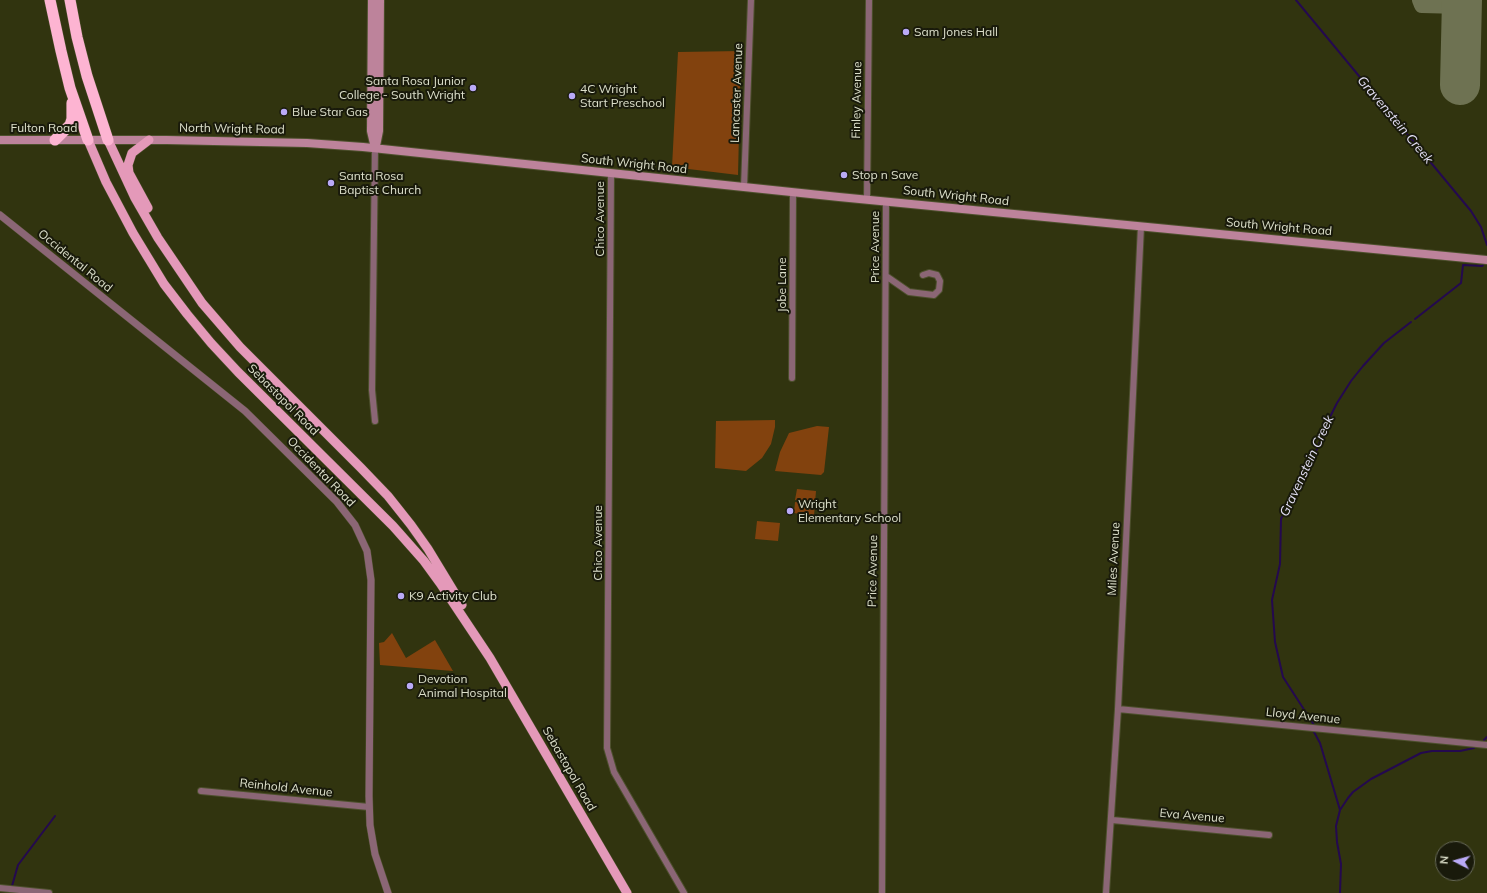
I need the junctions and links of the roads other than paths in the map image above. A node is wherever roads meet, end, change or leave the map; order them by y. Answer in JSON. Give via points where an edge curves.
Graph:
{"nodes":[{"id":1,"x":50,"y":0,"type":"edge"},
{"id":2,"x":70,"y":0,"type":"edge"},
{"id":3,"x":372,"y":0,"type":"edge"},
{"id":4,"x":380,"y":0,"type":"edge"},
{"id":5,"x":752,"y":0,"type":"edge"},
{"id":6,"x":870,"y":0,"type":"edge"},
{"id":7,"x":70,"y":88,"type":"junction"},
{"id":8,"x":0,"y":140,"type":"edge"},
{"id":9,"x":55,"y":140,"type":"junction"},
{"id":10,"x":88,"y":140,"type":"junction"},
{"id":11,"x":108,"y":140,"type":"junction"},
{"id":12,"x":149,"y":140,"type":"junction"},
{"id":13,"x":375,"y":148,"type":"junction"},
{"id":14,"x":611,"y":174,"type":"junction"},
{"id":15,"x":744,"y":187,"type":"junction"},
{"id":16,"x":793,"y":192,"type":"junction"},
{"id":17,"x":867,"y":199,"type":"junction"},
{"id":18,"x":886,"y":201,"type":"junction"},
{"id":19,"x":0,"y":215,"type":"edge"},
{"id":20,"x":1141,"y":226,"type":"junction"},
{"id":21,"x":158,"y":238,"type":"junction"},
{"id":22,"x":1487,"y":260,"type":"edge"},
{"id":23,"x":923,"y":275,"type":"dead end"},
{"id":24,"x":886,"y":276,"type":"junction"},
{"id":25,"x":792,"y":378,"type":"dead end"},
{"id":26,"x":375,"y":421,"type":"dead end"},
{"id":27,"x":490,"y":658,"type":"junction"},
{"id":28,"x":1118,"y":708,"type":"junction"},
{"id":29,"x":1487,"y":745,"type":"edge"},
{"id":30,"x":201,"y":791,"type":"dead end"},
{"id":31,"x":369,"y":807,"type":"junction"},
{"id":32,"x":1112,"y":820,"type":"junction"},
{"id":33,"x":1269,"y":835,"type":"dead end"},
{"id":34,"x":0,"y":888,"type":"edge"},
{"id":35,"x":49,"y":893,"type":"edge"},
{"id":36,"x":388,"y":893,"type":"edge"},
{"id":37,"x":627,"y":893,"type":"edge"},
{"id":38,"x":684,"y":893,"type":"edge"},
{"id":39,"x":882,"y":893,"type":"edge"},
{"id":40,"x":1106,"y":893,"type":"edge"}],
"edges":[{"from":1,"to":7,"type":"highway"},
{"from":2,"to":11,"type":"highway","via":[[87,76]]},
{"from":3,"to":13,"type":"main road","via":[[371,131]]},
{"from":4,"to":13,"type":"main road","via":[[379,132]]},
{"from":5,"to":15,"type":"street","name":"Lancaster Avenue"},
{"from":6,"to":17,"type":"street","name":"Finley Avenue"},
{"from":7,"to":9,"type":"highway","via":[[72,119],[69,126]]},
{"from":7,"to":10,"type":"highway"},
{"from":8,"to":9,"type":"main road","name":"Fulton Road"},
{"from":9,"to":10,"type":"main road","name":"Fulton Road"},
{"from":10,"to":11,"type":"main road","name":"North Wright Road"},
{"from":10,"to":27,"type":"main road","name":"Sebastopol Road","via":[[133,233],[164,284],[191,319],[251,386],[404,538],[440,583]]},
{"from":11,"to":12,"type":"main road","name":"North Wright Road"},
{"from":11,"to":21,"type":"main road","name":"Sebastopol Road","via":[[135,198]]},
{"from":12,"to":13,"type":"main road","name":"North Wright Road","via":[[307,143]]},
{"from":12,"to":21,"type":"main road","via":[[132,153],[129,173],[150,212]]},
{"from":13,"to":14,"type":"main road","name":"South Wright Road"},
{"from":13,"to":26,"type":"street","via":[[372,390]]},
{"from":14,"to":15,"type":"main road","name":"South Wright Road"},
{"from":14,"to":38,"type":"street","name":"Chico Avenue","via":[[607,748],[620,784]]},
{"from":15,"to":16,"type":"main road","name":"South Wright Road"},
{"from":16,"to":17,"type":"main road","name":"South Wright Road"},
{"from":16,"to":25,"type":"street","name":"Jobe Lane"},
{"from":17,"to":18,"type":"main road","name":"South Wright Road"},
{"from":18,"to":20,"type":"main road","name":"South Wright Road"},
{"from":18,"to":24,"type":"street","name":"Price Avenue"},
{"from":19,"to":31,"type":"street","name":"Occidental Road","via":[[244,411],[332,497],[355,525],[367,551],[371,580]]},
{"from":20,"to":22,"type":"main road","name":"South Wright Road"},
{"from":20,"to":28,"type":"street","name":"Miles Avenue"},
{"from":21,"to":27,"type":"main road","name":"Sebastopol Road","via":[[202,303],[240,347],[399,509],[442,572]]},
{"from":23,"to":24,"type":"street","via":[[937,275],[940,281],[939,290],[934,295],[909,292]]},
{"from":24,"to":39,"type":"street","name":"Price Avenue"},
{"from":27,"to":37,"type":"main road","name":"Sebastopol Road"},
{"from":28,"to":29,"type":"street","name":"Lloyd Avenue"},
{"from":28,"to":32,"type":"street","name":"Miles Avenue"},
{"from":30,"to":31,"type":"street","name":"Reinhold Avenue"},
{"from":31,"to":36,"type":"street","name":"Occidental Road","via":[[373,844]]},
{"from":32,"to":33,"type":"street","name":"Eva Avenue"},
{"from":32,"to":40,"type":"street","name":"Miles Avenue"},
{"from":34,"to":35,"type":"street"}]}
